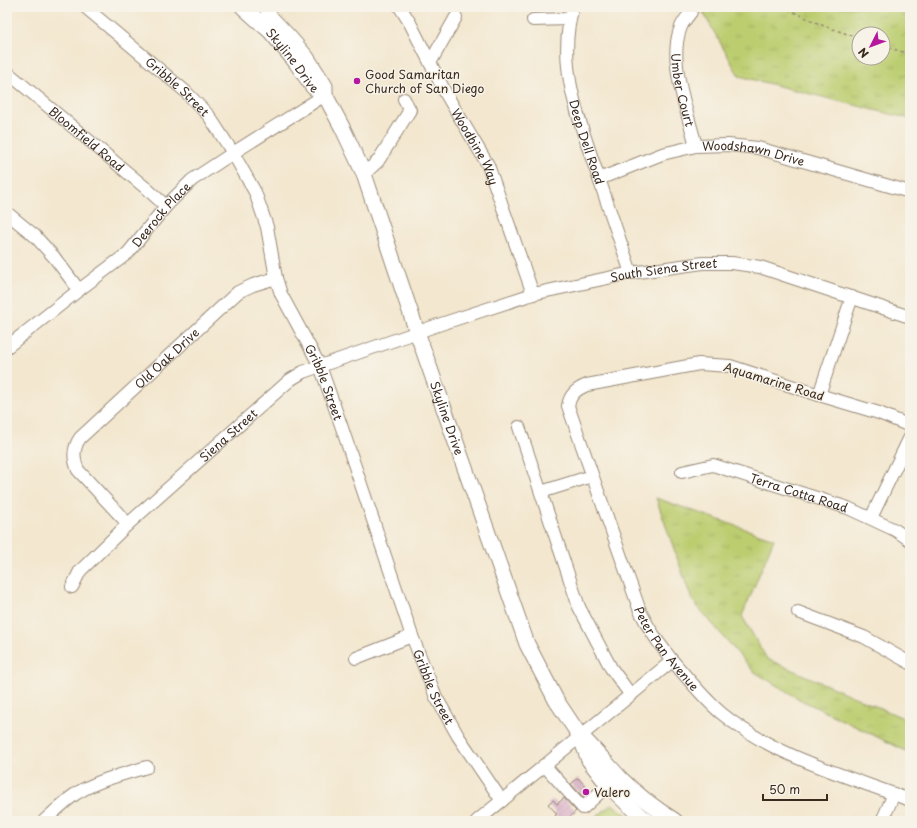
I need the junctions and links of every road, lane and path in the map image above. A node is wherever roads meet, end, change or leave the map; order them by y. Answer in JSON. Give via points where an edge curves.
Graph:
{"nodes":[{"id":1,"x":85,"y":7,"type":"edge"},
{"id":2,"x":243,"y":7,"type":"edge"},
{"id":3,"x":259,"y":7,"type":"edge"},
{"id":4,"x":400,"y":7,"type":"edge"},
{"id":5,"x":573,"y":7,"type":"edge"},
{"id":6,"x":783,"y":7,"type":"edge"},
{"id":7,"x":692,"y":12,"type":"dead end"},
{"id":8,"x":456,"y":17,"type":"dead end"},
{"id":9,"x":569,"y":19,"type":"junction"},
{"id":10,"x":533,"y":20,"type":"dead end"},
{"id":11,"x":851,"y":35,"type":"edge"},
{"id":12,"x":891,"y":48,"type":"edge"},
{"id":13,"x":910,"y":54,"type":"edge"},
{"id":14,"x":430,"y":63,"type":"junction"},
{"id":15,"x":7,"y":72,"type":"edge"},
{"id":16,"x":326,"y":96,"type":"junction"},
{"id":17,"x":404,"y":100,"type":"dead end"},
{"id":18,"x":696,"y":146,"type":"junction"},
{"id":19,"x":233,"y":152,"type":"junction"},
{"id":20,"x":364,"y":174,"type":"junction"},
{"id":21,"x":599,"y":179,"type":"junction"},
{"id":22,"x":910,"y":192,"type":"edge"},
{"id":23,"x":166,"y":206,"type":"junction"},
{"id":24,"x":7,"y":213,"type":"edge"},
{"id":25,"x":632,"y":274,"type":"junction"},
{"id":26,"x":276,"y":278,"type":"junction"},
{"id":27,"x":79,"y":290,"type":"junction"},
{"id":28,"x":533,"y":294,"type":"junction"},
{"id":29,"x":852,"y":297,"type":"junction"},
{"id":30,"x":910,"y":316,"type":"edge"},
{"id":31,"x":417,"y":332,"type":"junction"},
{"id":32,"x":7,"y":347,"type":"edge"},
{"id":33,"x":320,"y":366,"type":"junction"},
{"id":34,"x":587,"y":385,"type":"joint"},
{"id":35,"x":818,"y":395,"type":"junction"},
{"id":36,"x":910,"y":426,"type":"edge"},
{"id":37,"x":519,"y":428,"type":"dead end"},
{"id":38,"x":910,"y":437,"type":"edge"},
{"id":39,"x":682,"y":472,"type":"dead end"},
{"id":40,"x":592,"y":476,"type":"junction"},
{"id":41,"x":541,"y":492,"type":"junction"},
{"id":42,"x":871,"y":518,"type":"junction"},
{"id":43,"x":128,"y":524,"type":"junction"},
{"id":44,"x":910,"y":540,"type":"edge"},
{"id":45,"x":72,"y":587,"type":"dead end"},
{"id":46,"x":798,"y":612,"type":"dead end"},
{"id":47,"x":412,"y":636,"type":"junction"},
{"id":48,"x":356,"y":658,"type":"dead end"},
{"id":49,"x":672,"y":661,"type":"junction"},
{"id":50,"x":910,"y":663,"type":"edge"},
{"id":51,"x":630,"y":694,"type":"junction"},
{"id":52,"x":580,"y":736,"type":"junction"},
{"id":53,"x":544,"y":765,"type":"junction"},
{"id":54,"x":147,"y":767,"type":"dead end"},
{"id":55,"x":608,"y":785,"type":"junction"},
{"id":56,"x":894,"y":794,"type":"junction"},
{"id":57,"x":910,"y":800,"type":"edge"},
{"id":58,"x":502,"y":801,"type":"junction"},
{"id":59,"x":44,"y":821,"type":"edge"},
{"id":60,"x":477,"y":821,"type":"edge"},
{"id":61,"x":648,"y":821,"type":"edge"},
{"id":62,"x":675,"y":821,"type":"edge"},
{"id":63,"x":882,"y":821,"type":"edge"}],
"edges":[{"from":1,"to":19,"type":"street","name":"Gribble Street","via":[[185,91],[209,116]]},
{"from":2,"to":16,"type":"main road","name":"Skyline Drive","via":[[270,32],[314,87]]},
{"from":3,"to":16,"type":"main road","name":"Skyline Drive","via":[[307,58],[325,86]]},
{"from":4,"to":14,"type":"street","name":"Woodbine Way"},
{"from":5,"to":9,"type":"street","name":"Deep Dell Road"},
{"from":6,"to":11,"type":"path"},
{"from":7,"to":18,"type":"street","name":"Umber Court","via":[[681,27],[676,57],[679,82]]},
{"from":8,"to":14,"type":"street"},
{"from":9,"to":10,"type":"street"},
{"from":9,"to":21,"type":"street","name":"Deep Dell Road","via":[[566,46],[570,86]]},
{"from":12,"to":13,"type":"path"},
{"from":14,"to":28,"type":"street","name":"Woodbine Way","via":[[488,165]]},
{"from":15,"to":23,"type":"street","name":"Bloomfield Road"},
{"from":16,"to":19,"type":"street","name":"Deerock Place"},
{"from":16,"to":20,"type":"main road","name":"Skyline Drive"},
{"from":17,"to":20,"type":"street","via":[[410,110],[378,161]]},
{"from":18,"to":21,"type":"street","name":"Woodshawn Drive","via":[[662,154]]},
{"from":18,"to":22,"type":"street","name":"Woodshawn Drive","via":[[728,145],[758,148]]},
{"from":19,"to":23,"type":"street","name":"Deerock Place","via":[[192,180]]},
{"from":19,"to":26,"type":"street","name":"Gribble Street","via":[[255,192],[267,227]]},
{"from":20,"to":31,"type":"main road","name":"Skyline Drive"},
{"from":21,"to":25,"type":"street","name":"Deep Dell Road"},
{"from":23,"to":27,"type":"street","name":"Deerock Place","via":[[128,253]]},
{"from":24,"to":27,"type":"street","via":[[35,236]]},
{"from":25,"to":28,"type":"street","name":"South Siena Street"},
{"from":25,"to":29,"type":"street","name":"South Siena Street","via":[[688,264],[732,263],[760,267]]},
{"from":26,"to":33,"type":"street","name":"Gribble Street","via":[[281,294]]},
{"from":26,"to":43,"type":"street","name":"Old Oak Drive","via":[[238,292],[80,438],[75,446],[74,456],[78,470]]},
{"from":27,"to":32,"type":"street","name":"Deerock Place"},
{"from":28,"to":31,"type":"street","name":"South Siena Street"},
{"from":29,"to":30,"type":"street","name":"South Siena Street"},
{"from":29,"to":35,"type":"street"},
{"from":31,"to":33,"type":"street","name":"Siena Street"},
{"from":31,"to":52,"type":"main road","name":"Skyline Drive","via":[[527,644],[556,700]]},
{"from":33,"to":43,"type":"street","name":"Siena Street","via":[[302,372],[290,380]]},
{"from":33,"to":47,"type":"street","name":"Gribble Street"},
{"from":34,"to":35,"type":"street","name":"Aquamarine Road","via":[[699,364],[717,364]]},
{"from":34,"to":40,"type":"street","name":"Peter Pan Avenue","via":[[578,389],[569,399],[568,406]]},
{"from":35,"to":36,"type":"street","name":"Aquamarine Road","via":[[880,413]]},
{"from":37,"to":41,"type":"street"},
{"from":38,"to":42,"type":"street"},
{"from":39,"to":42,"type":"street","name":"Terra Cotta Road","via":[[713,466],[848,508]]},
{"from":40,"to":41,"type":"street"},
{"from":40,"to":49,"type":"street","name":"Peter Pan Avenue","via":[[640,611]]},
{"from":41,"to":51,"type":"street","via":[[579,607],[611,668]]},
{"from":42,"to":44,"type":"street","name":"Terra Cotta Road"},
{"from":43,"to":45,"type":"street","name":"Siena Street","via":[[80,571]]},
{"from":46,"to":50,"type":"street","via":[[864,637]]},
{"from":47,"to":48,"type":"street"},
{"from":47,"to":58,"type":"street","name":"Gribble Street","via":[[436,697]]},
{"from":49,"to":51,"type":"street"},
{"from":49,"to":56,"type":"street","name":"Peter Pan Avenue","via":[[710,704],[750,733],[796,757]]},
{"from":51,"to":52,"type":"street"},
{"from":52,"to":53,"type":"street"},
{"from":52,"to":55,"type":"main road","name":"Skyline Drive","via":[[590,760]]},
{"from":52,"to":62,"type":"main road","name":"Skyline Drive","via":[[599,753],[621,779]]},
{"from":53,"to":55,"type":"street","via":[[583,808]]},
{"from":53,"to":58,"type":"street"},
{"from":54,"to":59,"type":"street","via":[[112,777],[76,794]]},
{"from":55,"to":61,"type":"main road","name":"Skyline Drive"},
{"from":56,"to":57,"type":"street","name":"Peter Pan Avenue"},
{"from":56,"to":63,"type":"street"},
{"from":58,"to":60,"type":"street"}]}
